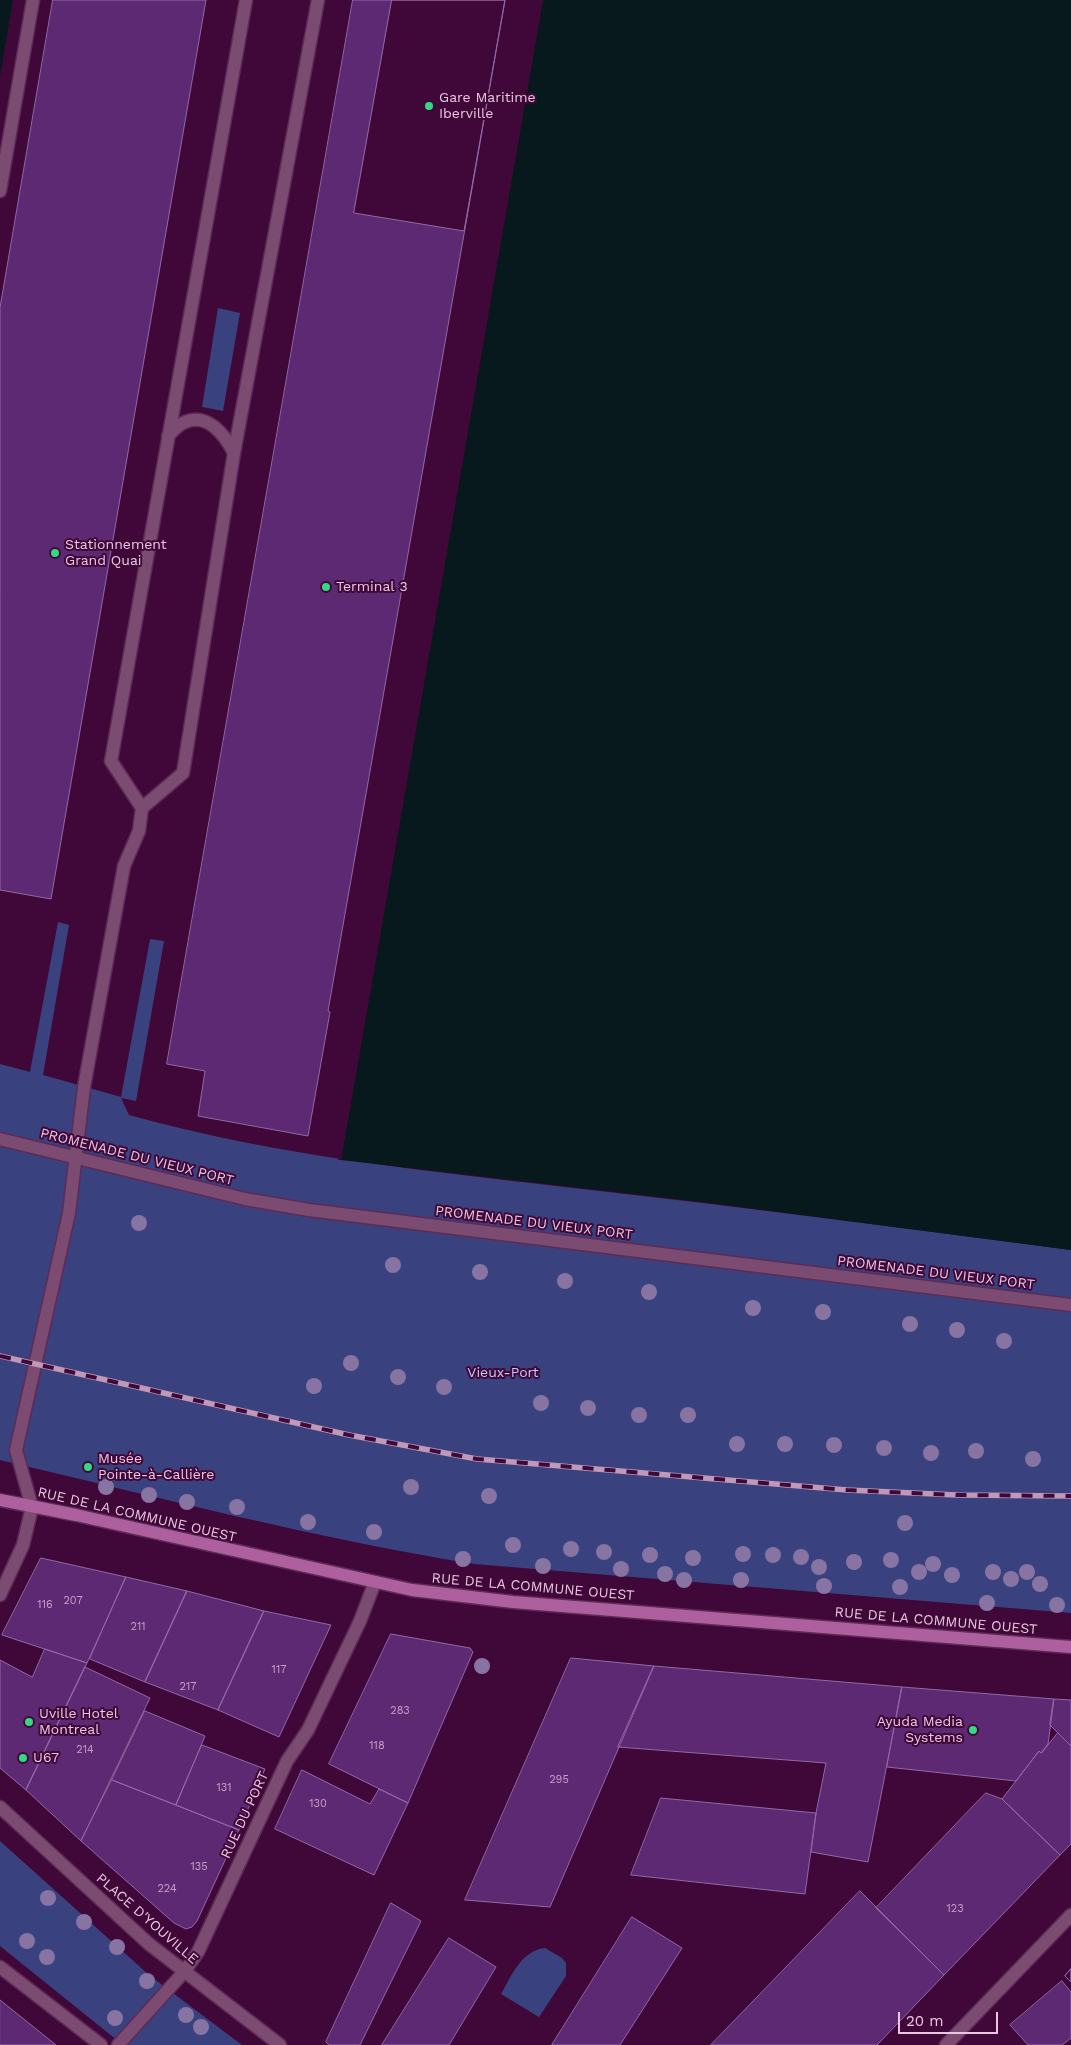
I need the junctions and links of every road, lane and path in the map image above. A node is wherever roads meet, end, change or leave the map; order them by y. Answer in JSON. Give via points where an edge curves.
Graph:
{"nodes":[{"id":1,"x":33,"y":0,"type":"edge"},
{"id":2,"x":246,"y":0,"type":"edge"},
{"id":3,"x":318,"y":0,"type":"edge"},
{"id":4,"x":0,"y":191,"type":"edge"},
{"id":5,"x":168,"y":436,"type":"junction"},
{"id":6,"x":234,"y":453,"type":"junction"},
{"id":7,"x":142,"y":808,"type":"junction"},
{"id":8,"x":0,"y":1139,"type":"edge"},
{"id":9,"x":76,"y":1157,"type":"junction"},
{"id":10,"x":1071,"y":1305,"type":"edge"},
{"id":11,"x":0,"y":1500,"type":"edge"},
{"id":12,"x":32,"y":1507,"type":"junction"},
{"id":13,"x":375,"y":1582,"type":"junction"},
{"id":14,"x":0,"y":1595,"type":"edge"},
{"id":15,"x":1071,"y":1647,"type":"edge"},
{"id":16,"x":0,"y":1808,"type":"edge"},
{"id":17,"x":1071,"y":1915,"type":"edge"},
{"id":18,"x":0,"y":1966,"type":"edge"},
{"id":19,"x":184,"y":1972,"type":"junction"},
{"id":20,"x":101,"y":2045,"type":"edge"},
{"id":21,"x":118,"y":2045,"type":"edge"},
{"id":22,"x":280,"y":2045,"type":"edge"},
{"id":23,"x":946,"y":2045,"type":"edge"}],
"edges":[{"from":1,"to":4,"type":"street"},
{"from":2,"to":5,"type":"street"},
{"from":3,"to":6,"type":"street"},
{"from":5,"to":6,"type":"street","via":[[182,423],[206,422],[225,436]]},
{"from":5,"to":7,"type":"street","via":[[111,761]]},
{"from":6,"to":7,"type":"street","via":[[183,773]]},
{"from":7,"to":9,"type":"street","via":[[139,831],[124,866],[84,1087]]},
{"from":8,"to":9,"type":"street","name":"PROMENADE DU VIEUX PORT"},
{"from":9,"to":10,"type":"street","name":"PROMENADE DU VIEUX PORT","via":[[309,1210]]},
{"from":9,"to":12,"type":"street","via":[[69,1213],[16,1450]]},
{"from":11,"to":12,"type":"street","name":"RUE DE LA COMMUNE OUEST"},
{"from":12,"to":13,"type":"street","name":"RUE DE LA COMMUNE OUEST"},
{"from":12,"to":14,"type":"street","via":[[24,1545]]},
{"from":13,"to":15,"type":"street","name":"RUE DE LA COMMUNE OUEST","via":[[412,1590],[513,1602]]},
{"from":13,"to":19,"type":"street","name":"RUE DU PORT","via":[[308,1730],[287,1761],[198,1952]]},
{"from":16,"to":19,"type":"street","name":"PLACE D'YOUVILLE"},
{"from":17,"to":23,"type":"street"},
{"from":18,"to":20,"type":"street"},
{"from":19,"to":21,"type":"street","name":"RUE DU PORT"},
{"from":19,"to":22,"type":"street","name":"PLACE D'YOUVILLE"}]}
